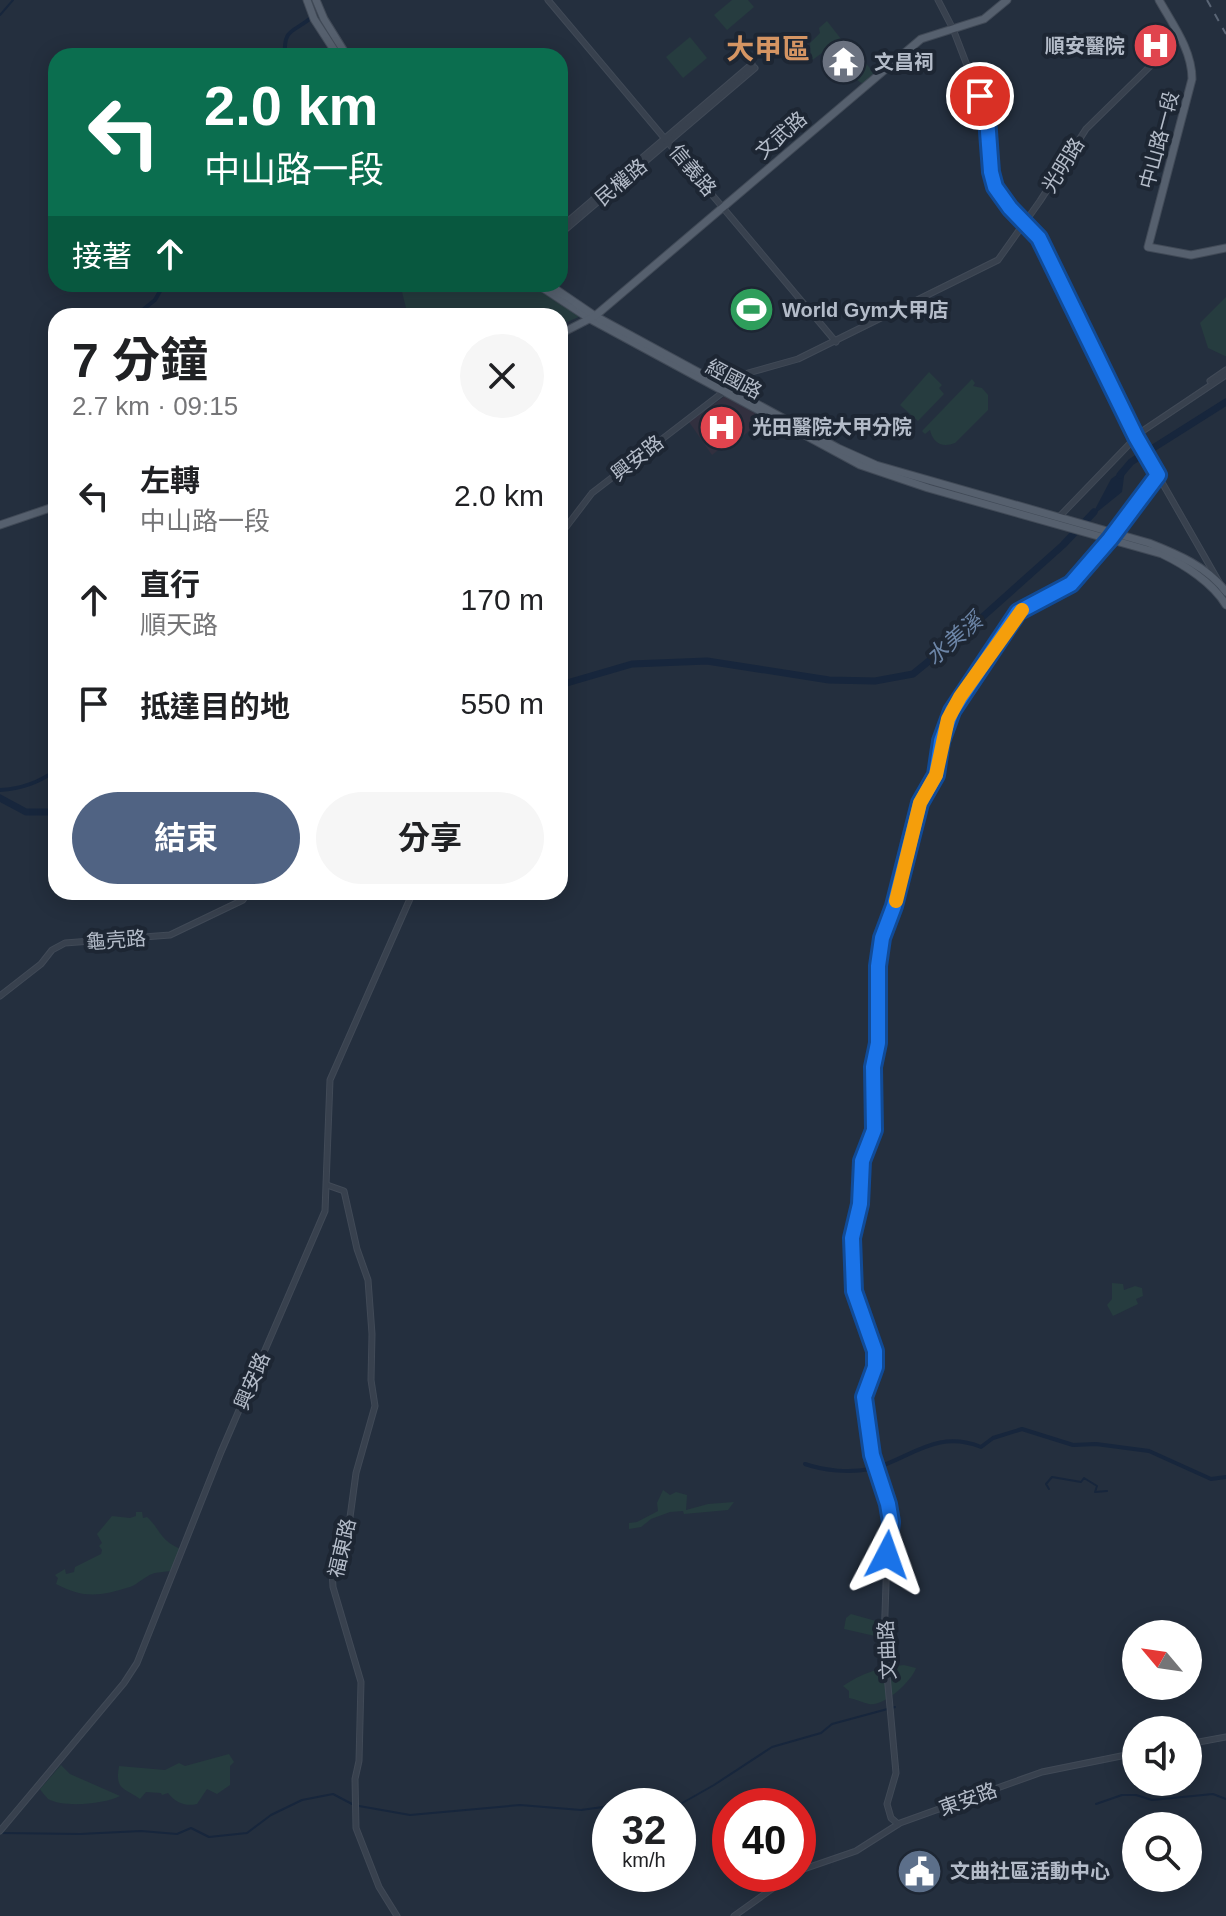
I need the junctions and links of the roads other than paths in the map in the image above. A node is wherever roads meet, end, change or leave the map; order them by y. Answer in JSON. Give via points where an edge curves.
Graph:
{"nodes":[{"id":1,"x":307,"y":0,"type":"edge"},
{"id":2,"x":548,"y":0,"type":"edge"},
{"id":3,"x":938,"y":0,"type":"edge"},
{"id":4,"x":1007,"y":0,"type":"edge"},
{"id":5,"x":1159,"y":0,"type":"edge"},
{"id":6,"x":315,"y":6,"type":"edge"},
{"id":7,"x":953,"y":29,"type":"junction"},
{"id":8,"x":1180,"y":37,"type":"junction"},
{"id":9,"x":333,"y":48,"type":"edge"},
{"id":10,"x":342,"y":48,"type":"edge"},
{"id":11,"x":754,"y":66,"type":"dead end"},
{"id":12,"x":667,"y":140,"type":"junction"},
{"id":13,"x":722,"y":205,"type":"junction"},
{"id":14,"x":568,"y":221,"type":"edge"},
{"id":15,"x":1025,"y":223,"type":"junction"},
{"id":16,"x":568,"y":227,"type":"edge"},
{"id":17,"x":1226,"y":248,"type":"edge"},
{"id":18,"x":550,"y":292,"type":"edge"},
{"id":19,"x":559,"y":292,"type":"edge"},
{"id":20,"x":592,"y":317,"type":"junction"},
{"id":21,"x":568,"y":330,"type":"edge"},
{"id":22,"x":836,"y":342,"type":"junction"},
{"id":23,"x":1226,"y":373,"type":"edge"},
{"id":24,"x":726,"y":389,"type":"junction"},
{"id":25,"x":1137,"y":440,"type":"junction"},
{"id":26,"x":1156,"y":472,"type":"junction"},
{"id":27,"x":48,"y":509,"type":"edge"},
{"id":28,"x":1062,"y":521,"type":"junction"},
{"id":29,"x":568,"y":524,"type":"edge"},
{"id":30,"x":0,"y":525,"type":"edge"},
{"id":31,"x":1111,"y":536,"type":"junction"},
{"id":32,"x":1219,"y":582,"type":"junction"},
{"id":33,"x":1225,"y":599,"type":"edge"},
{"id":34,"x":243,"y":900,"type":"edge"},
{"id":35,"x":409,"y":900,"type":"edge"},
{"id":36,"x":0,"y":996,"type":"edge"},
{"id":37,"x":327,"y":1185,"type":"junction"},
{"id":38,"x":1226,"y":1737,"type":"edge"},
{"id":39,"x":1202,"y":1741,"type":"edge"},
{"id":40,"x":1122,"y":1756,"type":"edge"},
{"id":41,"x":898,"y":1824,"type":"junction"},
{"id":42,"x":0,"y":1831,"type":"edge"},
{"id":43,"x":816,"y":1864,"type":"edge"},
{"id":44,"x":769,"y":1892,"type":"edge"},
{"id":45,"x":397,"y":1916,"type":"edge"},
{"id":46,"x":734,"y":1916,"type":"edge"}],
"edges":[{"from":1,"to":6,"type":"main road"},
{"from":2,"to":12,"type":"street","name":"信義路"},
{"from":3,"to":7,"type":"street"},
{"from":4,"to":7,"type":"main road","name":"文武路","via":[[984,19]]},
{"from":5,"to":8,"type":"main road","name":"中山路一段"},
{"from":6,"to":9,"type":"main road","via":[[314,19]]},
{"from":6,"to":10,"type":"main road"},
{"from":7,"to":13,"type":"main road","name":"文武路","via":[[921,39]]},
{"from":7,"to":15,"type":"street","via":[[985,112],[995,187]]},
{"from":8,"to":15,"type":"street","name":"光明路","via":[[1086,129]]},
{"from":8,"to":17,"type":"main road","name":"中山路一段","via":[[1192,79],[1148,247],[1191,255]]},
{"from":11,"to":12,"type":"street","name":"民權路"},
{"from":12,"to":13,"type":"street","name":"信義路"},
{"from":12,"to":14,"type":"street","name":"民權路"},
{"from":12,"to":16,"type":"street","name":"民權路"},
{"from":13,"to":20,"type":"main road","name":"文武路"},
{"from":13,"to":22,"type":"street","name":"信義路"},
{"from":15,"to":22,"type":"street","name":"光明路","via":[[991,265]]},
{"from":15,"to":25,"type":"street","via":[[1055,267]]},
{"from":18,"to":20,"type":"main road","name":"經國路"},
{"from":19,"to":20,"type":"main road","name":"經國路"},
{"from":20,"to":21,"type":"main road","name":"文武路"},
{"from":20,"to":24,"type":"main road","name":"經國路"},
{"from":22,"to":24,"type":"street","name":"光明路","via":[[748,373]]},
{"from":23,"to":25,"type":"street"},
{"from":24,"to":28,"type":"main road","name":"經國路","via":[[876,465]]},
{"from":24,"to":29,"type":"street","name":"興安路","via":[[592,493]]},
{"from":25,"to":26,"type":"street"},
{"from":25,"to":28,"type":"street"},
{"from":26,"to":31,"type":"street","name":"文曲路"},
{"from":26,"to":32,"type":"street"},
{"from":27,"to":30,"type":"main road"},
{"from":28,"to":31,"type":"main road","name":"經國路"},
{"from":31,"to":32,"type":"main road","via":[[1176,554]]},
{"from":31,"to":33,"type":"main road","via":[[1173,559]]},
{"from":31,"to":41,"type":"street","name":"文曲路","via":[[1071,584],[1018,612],[952,711],[878,953],[874,1130],[861,1170],[852,1261],[854,1291],[875,1351],[864,1397],[872,1455],[891,1522],[884,1642],[896,1773],[887,1804]]},
{"from":32,"to":33,"type":"main road"},
{"from":34,"to":36,"type":"street","name":"龜壳路","via":[[164,936],[56,946]]},
{"from":35,"to":37,"type":"street","name":"興安路","via":[[330,1080]]},
{"from":37,"to":42,"type":"street","name":"興安路","via":[[315,1237],[133,1671]]},
{"from":37,"to":45,"type":"street","name":"福東路","via":[[344,1191],[368,1280],[375,1400],[348,1532],[332,1571],[361,1682],[356,1828],[379,1887]]},
{"from":38,"to":39,"type":"street"},
{"from":40,"to":41,"type":"street","name":"東安路","via":[[1042,1772]]},
{"from":41,"to":43,"type":"street","name":"東安路","via":[[856,1851]]},
{"from":44,"to":46,"type":"street","name":"東安路"}]}
